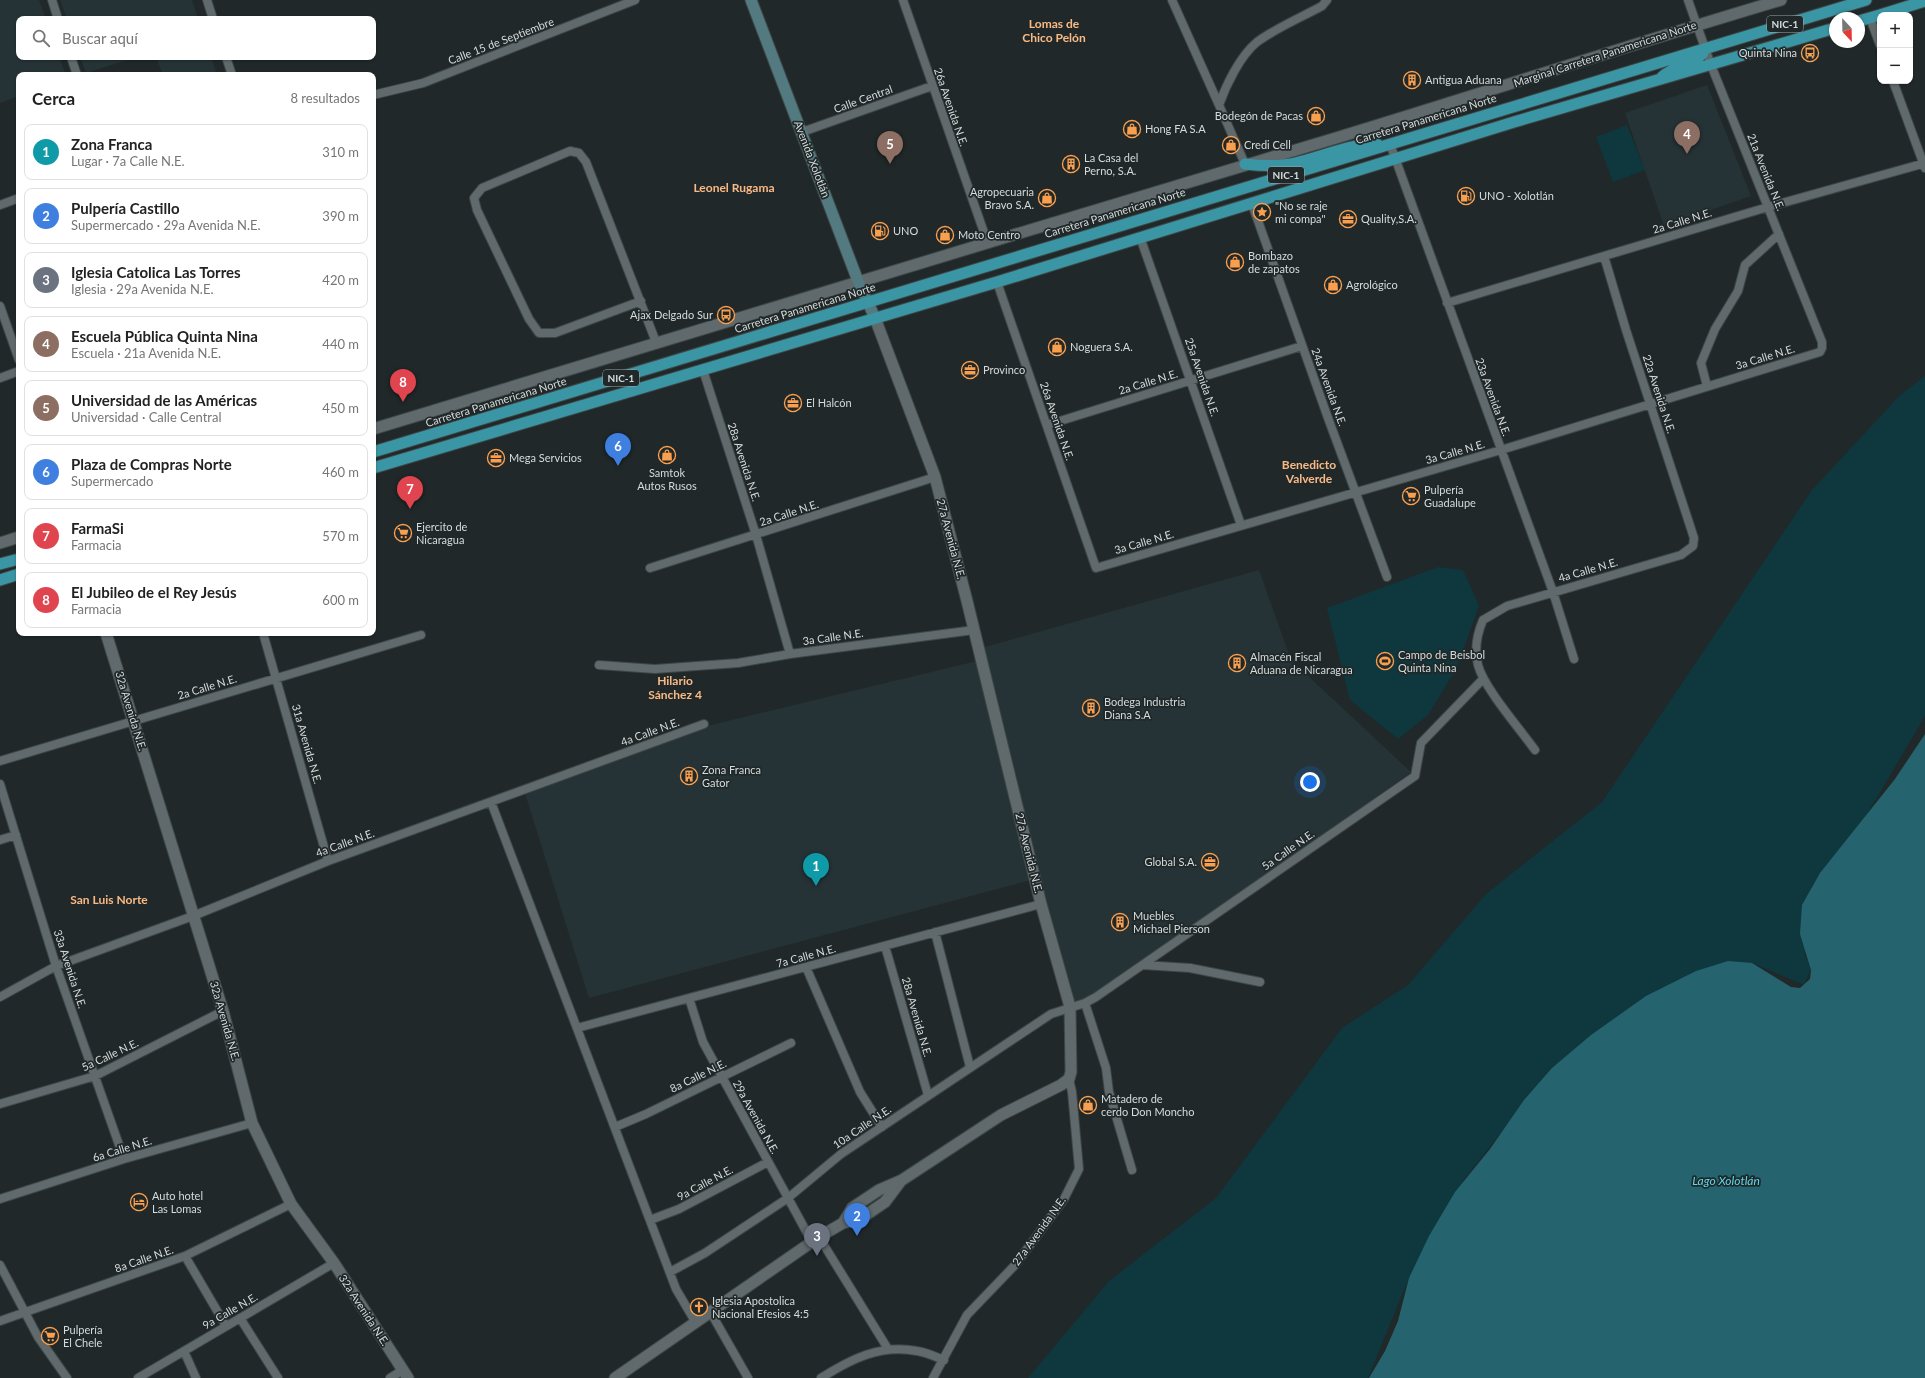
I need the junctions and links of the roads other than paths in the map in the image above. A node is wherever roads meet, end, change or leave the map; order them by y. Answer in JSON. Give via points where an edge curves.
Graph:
{"nodes":[{"id":1,"x":52,"y":0,"type":"edge"},
{"id":2,"x":206,"y":0,"type":"edge"},
{"id":3,"x":635,"y":0,"type":"edge"},
{"id":4,"x":751,"y":0,"type":"edge"},
{"id":5,"x":902,"y":0,"type":"edge"},
{"id":6,"x":1172,"y":0,"type":"edge"},
{"id":7,"x":1327,"y":0,"type":"edge"},
{"id":8,"x":1688,"y":0,"type":"edge"},
{"id":9,"x":1781,"y":0,"type":"edge"},
{"id":10,"x":1866,"y":0,"type":"edge"},
{"id":11,"x":1925,"y":1,"type":"edge"},
{"id":12,"x":1890,"y":12,"type":"edge"},
{"id":13,"x":57,"y":16,"type":"edge"},
{"id":14,"x":212,"y":16,"type":"edge"},
{"id":15,"x":1877,"y":16,"type":"edge"},
{"id":16,"x":1865,"y":19,"type":"edge"},
{"id":17,"x":1697,"y":25,"type":"junction"},
{"id":18,"x":1829,"y":30,"type":"edge"},
{"id":19,"x":1746,"y":36,"type":"junction"},
{"id":20,"x":1705,"y":48,"type":"junction"},
{"id":21,"x":72,"y":60,"type":"edge"},
{"id":22,"x":227,"y":60,"type":"edge"},
{"id":23,"x":1711,"y":65,"type":"junction"},
{"id":24,"x":76,"y":72,"type":"edge"},
{"id":25,"x":231,"y":72,"type":"edge"},
{"id":26,"x":1658,"y":81,"type":"junction"},
{"id":27,"x":1894,"y":84,"type":"edge"},
{"id":28,"x":932,"y":86,"type":"junction"},
{"id":29,"x":376,"y":94,"type":"edge"},
{"id":30,"x":1219,"y":105,"type":"junction"},
{"id":31,"x":802,"y":132,"type":"junction"},
{"id":32,"x":1390,"y":144,"type":"junction"},
{"id":33,"x":1395,"y":158,"type":"junction"},
{"id":34,"x":1245,"y":164,"type":"junction"},
{"id":35,"x":1924,"y":165,"type":"edge"},
{"id":36,"x":16,"y":199,"type":"edge"},
{"id":37,"x":1252,"y":204,"type":"junction"},
{"id":38,"x":0,"y":205,"type":"edge"},
{"id":39,"x":1768,"y":207,"type":"junction"},
{"id":40,"x":1779,"y":234,"type":"junction"},
{"id":41,"x":1140,"y":237,"type":"junction"},
{"id":42,"x":988,"y":244,"type":"junction"},
{"id":43,"x":1604,"y":256,"type":"junction"},
{"id":44,"x":859,"y":282,"type":"junction"},
{"id":45,"x":997,"y":282,"type":"junction"},
{"id":46,"x":641,"y":301,"type":"junction"},
{"id":47,"x":868,"y":302,"type":"junction"},
{"id":48,"x":1447,"y":303,"type":"junction"},
{"id":49,"x":0,"y":306,"type":"edge"},
{"id":50,"x":875,"y":318,"type":"junction"},
{"id":51,"x":656,"y":342,"type":"junction"},
{"id":52,"x":1302,"y":346,"type":"junction"},
{"id":53,"x":16,"y":351,"type":"edge"},
{"id":54,"x":1820,"y":352,"type":"joint"},
{"id":55,"x":703,"y":370,"type":"junction"},
{"id":56,"x":16,"y":372,"type":"edge"},
{"id":57,"x":0,"y":378,"type":"edge"},
{"id":58,"x":1191,"y":380,"type":"junction"},
{"id":59,"x":1707,"y":386,"type":"junction"},
{"id":60,"x":1650,"y":403,"type":"junction"},
{"id":61,"x":1047,"y":424,"type":"junction"},
{"id":62,"x":376,"y":428,"type":"edge"},
{"id":63,"x":1501,"y":450,"type":"junction"},
{"id":64,"x":376,"y":451,"type":"edge"},
{"id":65,"x":376,"y":467,"type":"edge"},
{"id":66,"x":935,"y":477,"type":"junction"},
{"id":67,"x":1355,"y":492,"type":"junction"},
{"id":68,"x":1241,"y":525,"type":"junction"},
{"id":69,"x":756,"y":535,"type":"junction"},
{"id":70,"x":16,"y":538,"type":"edge"},
{"id":71,"x":1694,"y":538,"type":"joint"},
{"id":72,"x":0,"y":543,"type":"edge"},
{"id":73,"x":16,"y":560,"type":"edge"},
{"id":74,"x":0,"y":564,"type":"edge"},
{"id":75,"x":650,"y":568,"type":"dead end"},
{"id":76,"x":1096,"y":568,"type":"joint"},
{"id":77,"x":16,"y":575,"type":"edge"},
{"id":78,"x":1387,"y":577,"type":"dead end"},
{"id":79,"x":0,"y":580,"type":"edge"},
{"id":80,"x":1553,"y":592,"type":"junction"},
{"id":81,"x":974,"y":630,"type":"junction"},
{"id":82,"x":421,"y":635,"type":"dead end"},
{"id":83,"x":107,"y":636,"type":"edge"},
{"id":84,"x":264,"y":636,"type":"edge"},
{"id":85,"x":790,"y":654,"type":"junction"},
{"id":86,"x":1574,"y":659,"type":"dead end"},
{"id":87,"x":599,"y":665,"type":"dead end"},
{"id":88,"x":277,"y":678,"type":"junction"},
{"id":89,"x":1483,"y":679,"type":"junction"},
{"id":90,"x":134,"y":721,"type":"junction"},
{"id":91,"x":704,"y":724,"type":"dead end"},
{"id":92,"x":1535,"y":750,"type":"dead end"},
{"id":93,"x":0,"y":761,"type":"edge"},
{"id":94,"x":0,"y":784,"type":"edge"},
{"id":95,"x":491,"y":802,"type":"junction"},
{"id":96,"x":16,"y":835,"type":"junction"},
{"id":97,"x":0,"y":840,"type":"edge"},
{"id":98,"x":328,"y":861,"type":"junction"},
{"id":99,"x":1041,"y":904,"type":"junction"},
{"id":100,"x":193,"y":916,"type":"junction"},
{"id":101,"x":935,"y":932,"type":"junction"},
{"id":102,"x":885,"y":946,"type":"junction"},
{"id":103,"x":1142,"y":965,"type":"junction"},
{"id":104,"x":56,"y":966,"type":"junction"},
{"id":105,"x":806,"y":967,"type":"junction"},
{"id":106,"x":1260,"y":982,"type":"dead end"},
{"id":107,"x":0,"y":997,"type":"edge"},
{"id":108,"x":689,"y":998,"type":"junction"},
{"id":109,"x":1085,"y":1003,"type":"junction"},
{"id":110,"x":1070,"y":1007,"type":"junction"},
{"id":111,"x":223,"y":1011,"type":"junction"},
{"id":112,"x":577,"y":1028,"type":"junction"},
{"id":113,"x":790,"y":1043,"type":"dead end"},
{"id":114,"x":970,"y":1067,"type":"junction"},
{"id":115,"x":95,"y":1076,"type":"junction"},
{"id":116,"x":722,"y":1077,"type":"junction"},
{"id":117,"x":1069,"y":1079,"type":"junction"},
{"id":118,"x":928,"y":1095,"type":"junction"},
{"id":119,"x":0,"y":1104,"type":"edge"},
{"id":120,"x":252,"y":1123,"type":"junction"},
{"id":121,"x":615,"y":1127,"type":"junction"},
{"id":122,"x":882,"y":1127,"type":"junction"},
{"id":123,"x":124,"y":1159,"type":"junction"},
{"id":124,"x":768,"y":1162,"type":"junction"},
{"id":125,"x":1132,"y":1170,"type":"dead end"},
{"id":126,"x":788,"y":1198,"type":"junction"},
{"id":127,"x":0,"y":1199,"type":"edge"},
{"id":128,"x":291,"y":1204,"type":"junction"},
{"id":129,"x":650,"y":1220,"type":"junction"},
{"id":130,"x":815,"y":1240,"type":"junction"},
{"id":131,"x":185,"y":1256,"type":"junction"},
{"id":132,"x":334,"y":1263,"type":"junction"},
{"id":133,"x":0,"y":1265,"type":"edge"},
{"id":134,"x":670,"y":1272,"type":"junction"},
{"id":135,"x":24,"y":1312,"type":"junction"},
{"id":136,"x":711,"y":1313,"type":"junction"},
{"id":137,"x":240,"y":1318,"type":"junction"},
{"id":138,"x":0,"y":1322,"type":"edge"},
{"id":139,"x":696,"y":1323,"type":"junction"},
{"id":140,"x":226,"y":1326,"type":"junction"},
{"id":141,"x":888,"y":1349,"type":"junction"},
{"id":142,"x":184,"y":1351,"type":"junction"},
{"id":143,"x":944,"y":1360,"type":"junction"},
{"id":144,"x":406,"y":1374,"type":"edge"},
{"id":145,"x":67,"y":1378,"type":"edge"},
{"id":146,"x":138,"y":1378,"type":"edge"},
{"id":147,"x":196,"y":1378,"type":"edge"},
{"id":148,"x":278,"y":1378,"type":"edge"},
{"id":149,"x":390,"y":1378,"type":"edge"},
{"id":150,"x":615,"y":1378,"type":"edge"},
{"id":151,"x":748,"y":1378,"type":"edge"},
{"id":152,"x":821,"y":1378,"type":"edge"},
{"id":153,"x":933,"y":1378,"type":"edge"}],
"edges":[{"from":1,"to":13,"type":"street"},
{"from":2,"to":14,"type":"street"},
{"from":3,"to":29,"type":"street","name":"Calle 15 de Septiembre","via":[[423,83]]},
{"from":4,"to":31,"type":"main road","name":"Avenida Xolotlán"},
{"from":5,"to":28,"type":"street","name":"26a Avenida N.E."},
{"from":6,"to":30,"type":"street"},
{"from":7,"to":30,"type":"street","via":[[1322,6],[1256,43],[1239,65]]},
{"from":8,"to":17,"type":"street","name":"21a Avenida N.E."},
{"from":9,"to":17,"type":"street","name":"Marginal Carretera Panamericana Norte"},
{"from":10,"to":19,"type":"highway","name":"Carretera Panamericana Norte","number":"NIC-1"},
{"from":11,"to":12,"type":"highway"},
{"from":15,"to":16,"type":"highway"},
{"from":17,"to":20,"type":"street","name":"21a Avenida N.E."},
{"from":17,"to":34,"type":"street","name":"Marginal Carretera Panamericana Norte","via":[[1491,91]]},
{"from":18,"to":23,"type":"highway","number":"NIC-1"},
{"from":19,"to":20,"type":"highway","name":"Carretera Panamericana Norte","number":"NIC-1"},
{"from":19,"to":23,"type":"highway","via":[[1715,54]]},
{"from":20,"to":23,"type":"street","name":"21a Avenida N.E."},
{"from":20,"to":26,"type":"highway","via":[[1700,56],[1678,66]]},
{"from":20,"to":32,"type":"highway","name":"Carretera Panamericana Norte","number":"NIC-1"},
{"from":21,"to":24,"type":"street"},
{"from":22,"to":25,"type":"street"},
{"from":23,"to":26,"type":"highway","number":"NIC-1"},
{"from":23,"to":39,"type":"street","name":"21a Avenida N.E."},
{"from":26,"to":33,"type":"highway","number":"NIC-1"},
{"from":27,"to":35,"type":"street"},
{"from":28,"to":31,"type":"street","name":"Calle Central"},
{"from":28,"to":42,"type":"street","name":"26a Avenida N.E."},
{"from":30,"to":34,"type":"street"},
{"from":31,"to":44,"type":"main road","name":"Avenida Xolotlán"},
{"from":32,"to":33,"type":"street","name":"23a Avenida N.E."},
{"from":32,"to":34,"type":"highway","via":[[1361,144],[1295,163],[1264,167]]},
{"from":32,"to":47,"type":"highway","name":"Carretera Panamericana Norte","number":"NIC-1"},
{"from":33,"to":37,"type":"highway","number":"NIC-1"},
{"from":33,"to":48,"type":"street","name":"23a Avenida N.E."},
{"from":34,"to":42,"type":"street","name":"Marginal Carretera Panamericana Norte"},
{"from":35,"to":39,"type":"street","name":"2a Calle N.E."},
{"from":36,"to":38,"type":"street"},
{"from":37,"to":41,"type":"highway","number":"NIC-1"},
{"from":37,"to":52,"type":"street","name":"24a Avenida N.E."},
{"from":39,"to":40,"type":"street","name":"21a Avenida N.E."},
{"from":39,"to":43,"type":"street","name":"2a Calle N.E."},
{"from":40,"to":54,"type":"street","name":"21a Avenida N.E.","via":[[1822,342]]},
{"from":40,"to":59,"type":"street","via":[[1745,265],[1738,291],[1715,329],[1701,363]]},
{"from":41,"to":45,"type":"highway","number":"NIC-1"},
{"from":41,"to":58,"type":"street","name":"25a Avenida N.E."},
{"from":42,"to":44,"type":"street","name":"Marginal Carretera Panamericana Norte"},
{"from":43,"to":48,"type":"street","name":"2a Calle N.E."},
{"from":43,"to":60,"type":"street","name":"22a Avenida N.E."},
{"from":44,"to":47,"type":"main road","name":"Avenida Xolotlán"},
{"from":44,"to":51,"type":"street","name":"Marginal Carretera Panamericana Norte"},
{"from":45,"to":50,"type":"highway","number":"NIC-1"},
{"from":45,"to":61,"type":"street","name":"26a Avenida N.E."},
{"from":46,"to":46,"type":"street","via":[[586,162],[579,153],[570,152],[482,188],[474,198],[477,210],[529,319],[539,333],[555,333]]},
{"from":46,"to":51,"type":"street"},
{"from":47,"to":50,"type":"main road","name":"Avenida Xolotlán"},
{"from":47,"to":64,"type":"highway","name":"Carretera Panamericana Norte","number":"NIC-1"},
{"from":48,"to":63,"type":"street","name":"23a Avenida N.E."},
{"from":49,"to":53,"type":"street"},
{"from":50,"to":55,"type":"highway","number":"NIC-1"},
{"from":50,"to":66,"type":"street","name":"27a Avenida N.E."},
{"from":51,"to":62,"type":"street","name":"Marginal Carretera Panamericana Norte"},
{"from":52,"to":58,"type":"street","name":"2a Calle N.E."},
{"from":52,"to":67,"type":"street","name":"24a Avenida N.E."},
{"from":54,"to":59,"type":"street","name":"3a Calle N.E."},
{"from":55,"to":65,"type":"highway","number":"NIC-1"},
{"from":55,"to":69,"type":"street","name":"28a Avenida N.E."},
{"from":56,"to":57,"type":"street"},
{"from":58,"to":61,"type":"street","name":"2a Calle N.E."},
{"from":58,"to":68,"type":"street","name":"25a Avenida N.E."},
{"from":59,"to":60,"type":"street","name":"3a Calle N.E."},
{"from":60,"to":63,"type":"street","name":"3a Calle N.E."},
{"from":60,"to":71,"type":"street","name":"22a Avenida N.E."},
{"from":61,"to":76,"type":"street","name":"26a Avenida N.E."},
{"from":63,"to":67,"type":"street","name":"3a Calle N.E."},
{"from":63,"to":80,"type":"street","name":"23a Avenida N.E."},
{"from":66,"to":69,"type":"street","name":"2a Calle N.E."},
{"from":66,"to":81,"type":"street","name":"27a Avenida N.E."},
{"from":67,"to":68,"type":"street","name":"3a Calle N.E."},
{"from":67,"to":78,"type":"street","name":"24a Avenida N.E."},
{"from":68,"to":76,"type":"street","name":"3a Calle N.E."},
{"from":69,"to":75,"type":"street","name":"2a Calle N.E."},
{"from":69,"to":85,"type":"street","name":"28a Avenida N.E."},
{"from":70,"to":72,"type":"street"},
{"from":71,"to":80,"type":"street","name":"4a Calle N.E.","via":[[1693,546],[1681,555]]},
{"from":73,"to":74,"type":"highway"},
{"from":77,"to":79,"type":"highway"},
{"from":80,"to":86,"type":"street","name":"23a Avenida N.E."},
{"from":80,"to":89,"type":"street","name":"4a Calle N.E.","via":[[1508,606],[1482,620],[1477,634],[1476,649]]},
{"from":81,"to":85,"type":"street","name":"3a Calle N.E."},
{"from":81,"to":99,"type":"street","name":"27a Avenida N.E."},
{"from":82,"to":88,"type":"street","name":"2a Calle N.E."},
{"from":83,"to":90,"type":"street","name":"32a Avenida N.E."},
{"from":84,"to":88,"type":"street","name":"31a Avenida N.E."},
{"from":85,"to":87,"type":"street","name":"3a Calle N.E.","via":[[738,663],[655,669]]},
{"from":88,"to":90,"type":"street","name":"2a Calle N.E."},
{"from":88,"to":98,"type":"street","name":"31a Avenida N.E."},
{"from":89,"to":92,"type":"street"},
{"from":89,"to":103,"type":"street","name":"5a Calle N.E.","via":[[1421,742],[1415,776]]},
{"from":90,"to":93,"type":"street","name":"2a Calle N.E."},
{"from":90,"to":100,"type":"street","name":"32a Avenida N.E."},
{"from":91,"to":95,"type":"street","name":"4a Calle N.E."},
{"from":94,"to":96,"type":"street","name":"33a Avenida N.E."},
{"from":95,"to":98,"type":"street","name":"4a Calle N.E."},
{"from":95,"to":112,"type":"street"},
{"from":96,"to":97,"type":"street"},
{"from":96,"to":104,"type":"street","name":"33a Avenida N.E."},
{"from":98,"to":100,"type":"street","name":"4a Calle N.E."},
{"from":99,"to":101,"type":"street","name":"7a Calle N.E."},
{"from":99,"to":110,"type":"street","name":"27a Avenida N.E."},
{"from":100,"to":104,"type":"street","name":"4a Calle N.E."},
{"from":100,"to":111,"type":"street","name":"32a Avenida N.E."},
{"from":101,"to":102,"type":"street","name":"7a Calle N.E."},
{"from":101,"to":114,"type":"street"},
{"from":102,"to":105,"type":"street","name":"7a Calle N.E."},
{"from":102,"to":118,"type":"street","name":"28a Avenida N.E."},
{"from":103,"to":106,"type":"street","via":[[1190,968]]},
{"from":103,"to":109,"type":"street","name":"5a Calle N.E."},
{"from":104,"to":107,"type":"street","name":"4a Calle N.E."},
{"from":104,"to":115,"type":"street","name":"33a Avenida N.E."},
{"from":105,"to":108,"type":"street","name":"7a Calle N.E."},
{"from":105,"to":122,"type":"street","via":[[860,1092]]},
{"from":108,"to":112,"type":"street","name":"7a Calle N.E."},
{"from":108,"to":116,"type":"street","name":"29a Avenida N.E.","via":[[703,1042]]},
{"from":109,"to":110,"type":"street","name":"5a Calle N.E."},
{"from":109,"to":125,"type":"street","via":[[1106,1068],[1109,1092]]},
{"from":110,"to":114,"type":"street","name":"10a Calle N.E.","via":[[1051,1014]]},
{"from":110,"to":117,"type":"street","name":"27a Avenida N.E."},
{"from":111,"to":115,"type":"street","name":"5a Calle N.E."},
{"from":111,"to":120,"type":"street","name":"32a Avenida N.E."},
{"from":112,"to":121,"type":"street"},
{"from":113,"to":116,"type":"street","name":"8a Calle N.E."},
{"from":114,"to":118,"type":"street","name":"10a Calle N.E."},
{"from":115,"to":119,"type":"street","name":"5a Calle N.E."},
{"from":115,"to":123,"type":"street","name":"33a Avenida N.E."},
{"from":116,"to":121,"type":"street","name":"8a Calle N.E."},
{"from":116,"to":124,"type":"street","name":"29a Avenida N.E."},
{"from":117,"to":130,"type":"street","via":[[1001,1115],[902,1180],[879,1190],[852,1208],[843,1223]]},
{"from":117,"to":143,"type":"street","name":"27a Avenida N.E.","via":[[1079,1169],[1064,1199],[1016,1264],[967,1314]]},
{"from":118,"to":122,"type":"street","name":"10a Calle N.E."},
{"from":120,"to":123,"type":"street","name":"6a Calle N.E."},
{"from":120,"to":128,"type":"street","name":"32a Avenida N.E."},
{"from":121,"to":129,"type":"street"},
{"from":122,"to":126,"type":"street","name":"10a Calle N.E.","via":[[841,1154]]},
{"from":123,"to":127,"type":"street","name":"6a Calle N.E."},
{"from":124,"to":126,"type":"street","name":"29a Avenida N.E."},
{"from":124,"to":129,"type":"street","name":"9a Calle N.E.","via":[[679,1209]]},
{"from":126,"to":130,"type":"street","name":"29a Avenida N.E."},
{"from":126,"to":134,"type":"street","name":"10a Calle N.E.","via":[[705,1253]]},
{"from":128,"to":131,"type":"street","name":"8a Calle N.E."},
{"from":128,"to":132,"type":"street","name":"32a Avenida N.E."},
{"from":129,"to":134,"type":"street"},
{"from":130,"to":136,"type":"street"},
{"from":130,"to":141,"type":"street","name":"29a Avenida N.E."},
{"from":131,"to":135,"type":"street","name":"8a Calle N.E."},
{"from":131,"to":140,"type":"street"},
{"from":132,"to":137,"type":"street","name":"9a Calle N.E."},
{"from":132,"to":144,"type":"street","name":"32a Avenida N.E."},
{"from":133,"to":135,"type":"street"},
{"from":134,"to":139,"type":"street","via":[[676,1289]]},
{"from":135,"to":138,"type":"street","name":"8a Calle N.E."},
{"from":135,"to":145,"type":"street"},
{"from":136,"to":139,"type":"street"},
{"from":136,"to":151,"type":"street"},
{"from":137,"to":140,"type":"street","name":"9a Calle N.E."},
{"from":137,"to":148,"type":"street"},
{"from":139,"to":150,"type":"street"},
{"from":140,"to":142,"type":"street","name":"9a Calle N.E."},
{"from":141,"to":143,"type":"street","via":[[918,1351]]},
{"from":141,"to":152,"type":"street","via":[[848,1361]]},
{"from":142,"to":146,"type":"street","name":"9a Calle N.E."},
{"from":142,"to":147,"type":"street"},
{"from":143,"to":153,"type":"street","name":"27a Avenida N.E."},
{"from":144,"to":149,"type":"street"}]}
